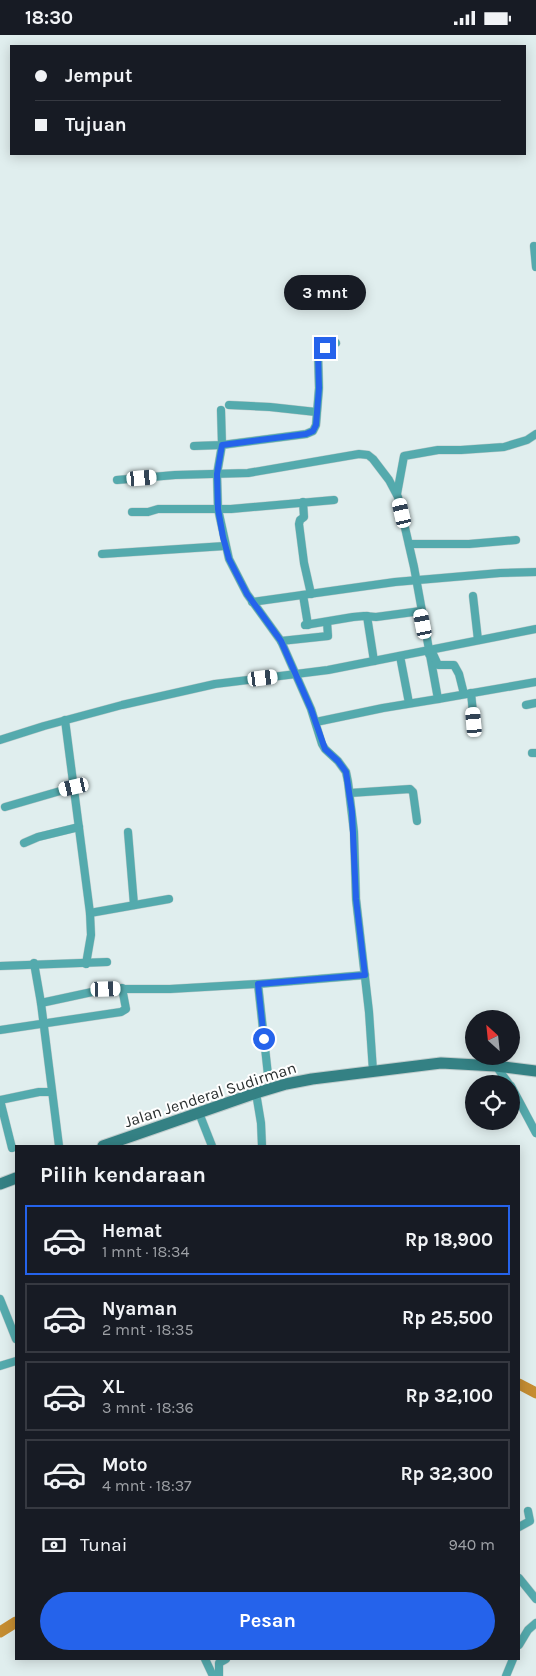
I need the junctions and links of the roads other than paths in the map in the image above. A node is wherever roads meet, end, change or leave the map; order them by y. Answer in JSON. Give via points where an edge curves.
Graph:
{"nodes":[{"id":1,"x":534,"y":246,"type":"dead end"},
{"id":2,"x":536,"y":267,"type":"edge"},
{"id":3,"x":336,"y":343,"type":"dead end"},
{"id":4,"x":229,"y":405,"type":"dead end"},
{"id":5,"x":221,"y":409,"type":"dead end"},
{"id":6,"x":316,"y":412,"type":"junction"},
{"id":7,"x":536,"y":434,"type":"edge"},
{"id":8,"x":222,"y":445,"type":"junction"},
{"id":9,"x":194,"y":446,"type":"dead end"},
{"id":10,"x":217,"y":474,"type":"junction"},
{"id":11,"x":117,"y":479,"type":"dead end"},
{"id":12,"x":397,"y":494,"type":"junction"},
{"id":13,"x":334,"y":500,"type":"dead end"},
{"id":14,"x":303,"y":502,"type":"junction"},
{"id":15,"x":218,"y":509,"type":"junction"},
{"id":16,"x":132,"y":512,"type":"dead end"},
{"id":17,"x":516,"y":540,"type":"dead end"},
{"id":18,"x":409,"y":544,"type":"junction"},
{"id":19,"x":225,"y":546,"type":"junction"},
{"id":20,"x":102,"y":555,"type":"dead end"},
{"id":21,"x":536,"y":572,"type":"edge"},
{"id":22,"x":416,"y":580,"type":"junction"},
{"id":23,"x":307,"y":595,"type":"junction"},
{"id":24,"x":473,"y":597,"type":"dead end"},
{"id":25,"x":252,"y":602,"type":"junction"},
{"id":26,"x":421,"y":611,"type":"junction"},
{"id":27,"x":367,"y":616,"type":"junction"},
{"id":28,"x":327,"y":621,"type":"junction"},
{"id":29,"x":536,"y":629,"type":"edge"},
{"id":30,"x":478,"y":640,"type":"junction"},
{"id":31,"x":281,"y":641,"type":"junction"},
{"id":32,"x":428,"y":652,"type":"junction"},
{"id":33,"x":400,"y":656,"type":"junction"},
{"id":34,"x":374,"y":661,"type":"junction"},
{"id":35,"x":295,"y":675,"type":"junction"},
{"id":36,"x":536,"y":682,"type":"edge"},
{"id":37,"x":467,"y":693,"type":"junction"},
{"id":38,"x":438,"y":699,"type":"junction"},
{"id":39,"x":409,"y":703,"type":"junction"},
{"id":40,"x":536,"y":703,"type":"edge"},
{"id":41,"x":526,"y":705,"type":"dead end"},
{"id":42,"x":65,"y":720,"type":"junction"},
{"id":43,"x":316,"y":722,"type":"junction"},
{"id":44,"x":474,"y":722,"type":"dead end"},
{"id":45,"x":0,"y":740,"type":"edge"},
{"id":46,"x":74,"y":787,"type":"junction"},
{"id":47,"x":350,"y":793,"type":"junction"},
{"id":48,"x":5,"y":807,"type":"dead end"},
{"id":49,"x":417,"y":821,"type":"dead end"},
{"id":50,"x":80,"y":827,"type":"junction"},
{"id":51,"x":128,"y":832,"type":"dead end"},
{"id":52,"x":24,"y":843,"type":"dead end"},
{"id":53,"x":169,"y":899,"type":"dead end"},
{"id":54,"x":134,"y":905,"type":"junction"},
{"id":55,"x":90,"y":913,"type":"junction"},
{"id":56,"x":107,"y":962,"type":"dead end"},
{"id":57,"x":34,"y":963,"type":"junction"},
{"id":58,"x":86,"y":963,"type":"junction"},
{"id":59,"x":0,"y":965,"type":"edge"},
{"id":60,"x":365,"y":975,"type":"junction"},
{"id":61,"x":258,"y":984,"type":"junction"},
{"id":62,"x":122,"y":988,"type":"junction"},
{"id":63,"x":41,"y":1003,"type":"junction"},
{"id":64,"x":44,"y":1022,"type":"junction"},
{"id":65,"x":0,"y":1029,"type":"edge"},
{"id":66,"x":465,"y":1064,"type":"edge"},
{"id":67,"x":496,"y":1065,"type":"joint"},
{"id":68,"x":372,"y":1071,"type":"junction"},
{"id":69,"x":536,"y":1071,"type":"edge"},
{"id":70,"x":268,"y":1075,"type":"dead end"},
{"id":71,"x":503,"y":1075,"type":"edge"},
{"id":72,"x":51,"y":1092,"type":"junction"},
{"id":73,"x":256,"y":1093,"type":"junction"},
{"id":74,"x":0,"y":1100,"type":"edge"},
{"id":75,"x":520,"y":1103,"type":"edge"},
{"id":76,"x":199,"y":1113,"type":"junction"},
{"id":77,"x":536,"y":1133,"type":"edge"},
{"id":78,"x":59,"y":1145,"type":"edge"},
{"id":79,"x":59,"y":1145,"type":"edge"},
{"id":80,"x":106,"y":1145,"type":"edge"},
{"id":81,"x":212,"y":1145,"type":"edge"},
{"id":82,"x":262,"y":1145,"type":"edge"},
{"id":83,"x":12,"y":1147,"type":"dead end"},
{"id":84,"x":15,"y":1178,"type":"edge"},
{"id":85,"x":0,"y":1184,"type":"edge"},
{"id":86,"x":0,"y":1299,"type":"edge"},
{"id":87,"x":15,"y":1336,"type":"edge"},
{"id":88,"x":15,"y":1361,"type":"edge"},
{"id":89,"x":0,"y":1366,"type":"edge"},
{"id":90,"x":528,"y":1511,"type":"dead end"},
{"id":91,"x":520,"y":1526,"type":"edge"},
{"id":92,"x":520,"y":1578,"type":"edge"},
{"id":93,"x":536,"y":1599,"type":"edge"},
{"id":94,"x":536,"y":1623,"type":"edge"},
{"id":95,"x":520,"y":1643,"type":"edge"},
{"id":96,"x":206,"y":1660,"type":"edge"},
{"id":97,"x":224,"y":1660,"type":"edge"},
{"id":98,"x":513,"y":1660,"type":"edge"},
{"id":99,"x":214,"y":1676,"type":"edge"},
{"id":100,"x":219,"y":1676,"type":"edge"},
{"id":101,"x":506,"y":1676,"type":"edge"}],
"edges":[{"from":1,"to":2,"type":"street"},
{"from":3,"to":6,"type":"street","via":[[318,352]]},
{"from":4,"to":6,"type":"street"},
{"from":5,"to":8,"type":"street"},
{"from":6,"to":8,"type":"street","via":[[316,425],[310,433]]},
{"from":7,"to":12,"type":"street","via":[[504,447],[438,450],[404,456]]},
{"from":8,"to":9,"type":"street"},
{"from":8,"to":10,"type":"street"},
{"from":10,"to":11,"type":"street"},
{"from":10,"to":12,"type":"street","via":[[248,473],[364,454],[373,459]]},
{"from":10,"to":15,"type":"street"},
{"from":12,"to":18,"type":"street"},
{"from":13,"to":14,"type":"street"},
{"from":14,"to":15,"type":"street"},
{"from":14,"to":23,"type":"street","via":[[304,517],[299,524]]},
{"from":15,"to":16,"type":"street"},
{"from":15,"to":19,"type":"street"},
{"from":17,"to":18,"type":"street"},
{"from":18,"to":22,"type":"street"},
{"from":19,"to":20,"type":"street"},
{"from":19,"to":25,"type":"street","via":[[234,572]]},
{"from":21,"to":22,"type":"street"},
{"from":22,"to":23,"type":"street","via":[[360,585]]},
{"from":22,"to":26,"type":"street"},
{"from":23,"to":25,"type":"street"},
{"from":23,"to":28,"type":"street","via":[[306,625]]},
{"from":24,"to":30,"type":"street"},
{"from":25,"to":31,"type":"street"},
{"from":26,"to":27,"type":"street"},
{"from":26,"to":32,"type":"street"},
{"from":27,"to":28,"type":"street"},
{"from":27,"to":34,"type":"street"},
{"from":28,"to":31,"type":"street","via":[[328,636]]},
{"from":29,"to":30,"type":"street"},
{"from":30,"to":32,"type":"street"},
{"from":31,"to":35,"type":"street"},
{"from":32,"to":33,"type":"street"},
{"from":32,"to":37,"type":"street","via":[[434,654],[440,666],[454,665]]},
{"from":32,"to":38,"type":"street"},
{"from":33,"to":34,"type":"street"},
{"from":33,"to":39,"type":"street"},
{"from":34,"to":35,"type":"street"},
{"from":35,"to":42,"type":"street","via":[[215,684]]},
{"from":35,"to":43,"type":"street"},
{"from":36,"to":37,"type":"street"},
{"from":37,"to":38,"type":"street"},
{"from":37,"to":44,"type":"street"},
{"from":38,"to":39,"type":"street"},
{"from":39,"to":43,"type":"street"},
{"from":40,"to":41,"type":"street"},
{"from":42,"to":45,"type":"street"},
{"from":42,"to":46,"type":"street"},
{"from":43,"to":47,"type":"street","via":[[325,749],[346,772]]},
{"from":46,"to":48,"type":"street"},
{"from":46,"to":50,"type":"street"},
{"from":47,"to":49,"type":"street","via":[[410,789]]},
{"from":47,"to":60,"type":"street","via":[[356,899]]},
{"from":50,"to":52,"type":"street"},
{"from":50,"to":55,"type":"street"},
{"from":51,"to":54,"type":"street"},
{"from":53,"to":54,"type":"street"},
{"from":54,"to":55,"type":"street"},
{"from":55,"to":58,"type":"street"},
{"from":56,"to":58,"type":"street"},
{"from":57,"to":58,"type":"street"},
{"from":57,"to":59,"type":"street"},
{"from":57,"to":63,"type":"street"},
{"from":60,"to":61,"type":"street"},
{"from":60,"to":68,"type":"street"},
{"from":61,"to":62,"type":"street"},
{"from":61,"to":70,"type":"street"},
{"from":62,"to":63,"type":"street"},
{"from":62,"to":64,"type":"street","via":[[126,1009],[120,1012]]},
{"from":63,"to":64,"type":"street"},
{"from":64,"to":65,"type":"street"},
{"from":64,"to":72,"type":"street"},
{"from":64,"to":78,"type":"street"},
{"from":66,"to":68,"type":"main road","name":"Jalan Jenderal Sudirman","via":[[441,1063]]},
{"from":67,"to":69,"type":"main road","name":"Jalan Jenderal Sudirman"},
{"from":67,"to":71,"type":"street"},
{"from":68,"to":73,"type":"main road","name":"Jalan Jenderal Sudirman","via":[[312,1079]]},
{"from":72,"to":74,"type":"street"},
{"from":72,"to":79,"type":"street"},
{"from":73,"to":76,"type":"main road","name":"Jalan Jenderal Sudirman"},
{"from":73,"to":82,"type":"street"},
{"from":74,"to":83,"type":"street"},
{"from":75,"to":77,"type":"street"},
{"from":76,"to":80,"type":"main road","name":"Jalan Jenderal Sudirman"},
{"from":76,"to":81,"type":"street"},
{"from":84,"to":85,"type":"main road"},
{"from":86,"to":87,"type":"street"},
{"from":88,"to":89,"type":"street"},
{"from":90,"to":91,"type":"street","via":[[530,1521]]},
{"from":92,"to":93,"type":"street"},
{"from":94,"to":95,"type":"street"},
{"from":96,"to":99,"type":"street"},
{"from":97,"to":100,"type":"street","via":[[219,1663]]},
{"from":98,"to":101,"type":"street"}]}
